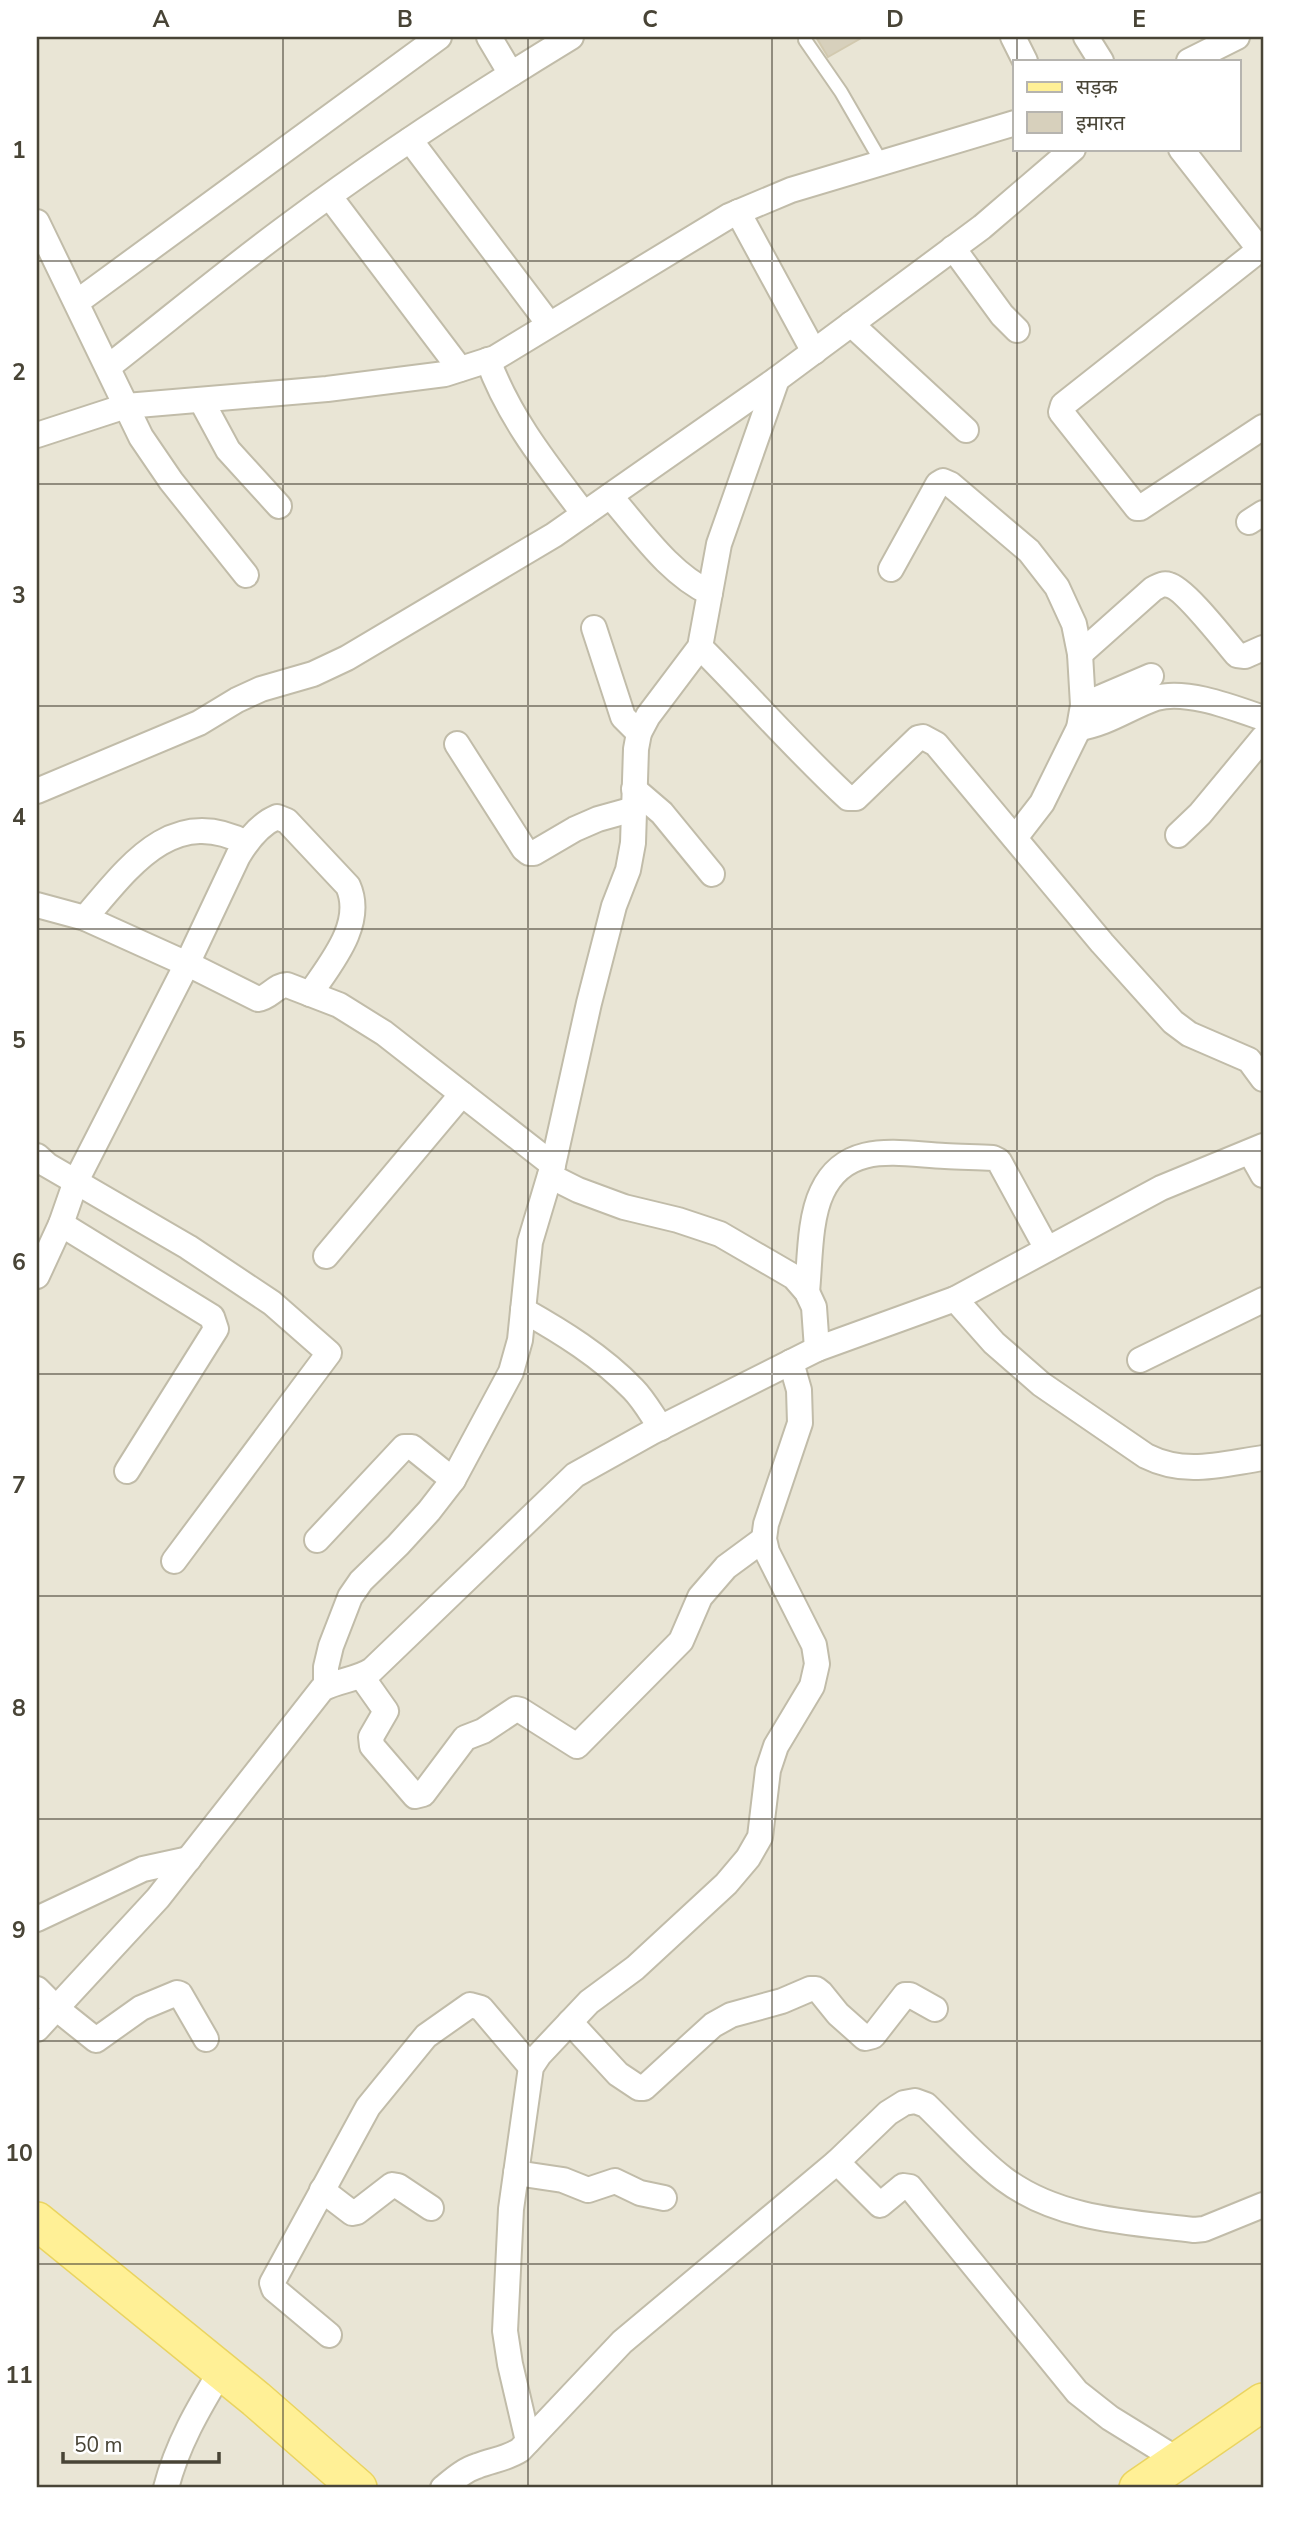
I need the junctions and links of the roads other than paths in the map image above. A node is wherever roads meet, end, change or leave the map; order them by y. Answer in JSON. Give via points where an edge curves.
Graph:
{"nodes":[{"id":1,"x":439,"y":37,"type":"edge"},
{"id":2,"x":489,"y":37,"type":"edge"},
{"id":3,"x":571,"y":37,"type":"edge"},
{"id":4,"x":1013,"y":37,"type":"edge"},
{"id":5,"x":1086,"y":37,"type":"edge"},
{"id":6,"x":1237,"y":37,"type":"edge"},
{"id":7,"x":805,"y":40,"type":"dead end"},
{"id":8,"x":1024,"y":60,"type":"edge"},
{"id":9,"x":1100,"y":60,"type":"edge"},
{"id":10,"x":1191,"y":60,"type":"edge"},
{"id":11,"x":510,"y":74,"type":"junction"},
{"id":12,"x":1013,"y":124,"type":"edge"},
{"id":13,"x":410,"y":140,"type":"junction"},
{"id":14,"x":1072,"y":150,"type":"edge"},
{"id":15,"x":1182,"y":150,"type":"edge"},
{"id":16,"x":882,"y":163,"type":"junction"},
{"id":17,"x":330,"y":197,"type":"junction"},
{"id":18,"x":738,"y":212,"type":"junction"},
{"id":19,"x":37,"y":222,"type":"edge"},
{"id":20,"x":953,"y":248,"type":"junction"},
{"id":21,"x":1262,"y":249,"type":"edge"},
{"id":22,"x":77,"y":302,"type":"junction"},
{"id":23,"x":549,"y":324,"type":"junction"},
{"id":24,"x":851,"y":324,"type":"junction"},
{"id":25,"x":1017,"y":330,"type":"dead end"},
{"id":26,"x":814,"y":352,"type":"junction"},
{"id":27,"x":488,"y":360,"type":"junction"},
{"id":28,"x":108,"y":367,"type":"junction"},
{"id":29,"x":460,"y":369,"type":"junction"},
{"id":30,"x":777,"y":379,"type":"junction"},
{"id":31,"x":201,"y":400,"type":"junction"},
{"id":32,"x":126,"y":406,"type":"junction"},
{"id":33,"x":1263,"y":427,"type":"edge"},
{"id":34,"x":966,"y":430,"type":"dead end"},
{"id":35,"x":37,"y":435,"type":"edge"},
{"id":36,"x":610,"y":496,"type":"junction"},
{"id":37,"x":279,"y":506,"type":"dead end"},
{"id":38,"x":584,"y":514,"type":"junction"},
{"id":39,"x":891,"y":569,"type":"dead end"},
{"id":40,"x":246,"y":575,"type":"dead end"},
{"id":41,"x":710,"y":593,"type":"junction"},
{"id":42,"x":594,"y":628,"type":"dead end"},
{"id":43,"x":700,"y":647,"type":"junction"},
{"id":44,"x":1263,"y":648,"type":"edge"},
{"id":45,"x":1080,"y":654,"type":"junction"},
{"id":46,"x":1151,"y":676,"type":"dead end"},
{"id":47,"x":1081,"y":716,"type":"junction"},
{"id":48,"x":1263,"y":718,"type":"edge"},
{"id":49,"x":639,"y":733,"type":"junction"},
{"id":50,"x":1263,"y":738,"type":"edge"},
{"id":51,"x":457,"y":744,"type":"dead end"},
{"id":52,"x":37,"y":791,"type":"edge"},
{"id":53,"x":634,"y":799,"type":"junction"},
{"id":54,"x":1178,"y":835,"type":"dead end"},
{"id":55,"x":1015,"y":838,"type":"junction"},
{"id":56,"x":246,"y":843,"type":"junction"},
{"id":57,"x":712,"y":874,"type":"dead end"},
{"id":58,"x":37,"y":905,"type":"edge"},
{"id":59,"x":85,"y":918,"type":"junction"},
{"id":60,"x":187,"y":964,"type":"junction"},
{"id":61,"x":310,"y":994,"type":"junction"},
{"id":62,"x":1263,"y":1079,"type":"edge"},
{"id":63,"x":462,"y":1094,"type":"junction"},
{"id":64,"x":1257,"y":1149,"type":"edge"},
{"id":65,"x":37,"y":1156,"type":"edge"},
{"id":66,"x":551,"y":1170,"type":"junction"},
{"id":67,"x":1263,"y":1175,"type":"edge"},
{"id":68,"x":76,"y":1181,"type":"junction"},
{"id":69,"x":61,"y":1224,"type":"junction"},
{"id":70,"x":1047,"y":1249,"type":"junction"},
{"id":71,"x":326,"y":1256,"type":"dead end"},
{"id":72,"x":37,"y":1276,"type":"edge"},
{"id":73,"x":807,"y":1292,"type":"junction"},
{"id":74,"x":955,"y":1299,"type":"junction"},
{"id":75,"x":1263,"y":1300,"type":"edge"},
{"id":76,"x":523,"y":1310,"type":"junction"},
{"id":77,"x":817,"y":1349,"type":"junction"},
{"id":78,"x":1140,"y":1360,"type":"dead end"},
{"id":79,"x":791,"y":1362,"type":"junction"},
{"id":80,"x":661,"y":1428,"type":"junction"},
{"id":81,"x":1263,"y":1458,"type":"edge"},
{"id":82,"x":127,"y":1471,"type":"dead end"},
{"id":83,"x":453,"y":1480,"type":"junction"},
{"id":84,"x":764,"y":1539,"type":"junction"},
{"id":85,"x":317,"y":1540,"type":"dead end"},
{"id":86,"x":174,"y":1561,"type":"dead end"},
{"id":87,"x":362,"y":1677,"type":"junction"},
{"id":88,"x":326,"y":1686,"type":"junction"},
{"id":89,"x":189,"y":1859,"type":"junction"},
{"id":90,"x":37,"y":1919,"type":"edge"},
{"id":91,"x":37,"y":1989,"type":"edge"},
{"id":92,"x":56,"y":2008,"type":"junction"},
{"id":93,"x":935,"y":2009,"type":"dead end"},
{"id":94,"x":570,"y":2022,"type":"junction"},
{"id":95,"x":37,"y":2029,"type":"edge"},
{"id":96,"x":206,"y":2039,"type":"dead end"},
{"id":97,"x":531,"y":2067,"type":"junction"},
{"id":98,"x":837,"y":2162,"type":"junction"},
{"id":99,"x":516,"y":2172,"type":"junction"},
{"id":100,"x":322,"y":2190,"type":"junction"},
{"id":101,"x":664,"y":2198,"type":"dead end"},
{"id":102,"x":1263,"y":2205,"type":"edge"},
{"id":103,"x":431,"y":2208,"type":"dead end"},
{"id":104,"x":37,"y":2221,"type":"edge"},
{"id":105,"x":329,"y":2335,"type":"dead end"},
{"id":106,"x":221,"y":2371,"type":"junction"},
{"id":107,"x":1263,"y":2402,"type":"edge"},
{"id":108,"x":528,"y":2441,"type":"junction"},
{"id":109,"x":1178,"y":2460,"type":"junction"},
{"id":110,"x":166,"y":2488,"type":"edge"},
{"id":111,"x":358,"y":2488,"type":"edge"},
{"id":112,"x":443,"y":2488,"type":"edge"},
{"id":113,"x":1138,"y":2488,"type":"edge"}],
"edges":[{"from":1,"to":22,"type":"street"},
{"from":2,"to":11,"type":"street"},
{"from":3,"to":11,"type":"street"},
{"from":4,"to":8,"type":"street"},
{"from":5,"to":9,"type":"street"},
{"from":6,"to":10,"type":"street"},
{"from":7,"to":16,"type":"lane"},
{"from":11,"to":13,"type":"street"},
{"from":12,"to":16,"type":"street"},
{"from":13,"to":17,"type":"street"},
{"from":13,"to":23,"type":"street"},
{"from":14,"to":20,"type":"street"},
{"from":15,"to":21,"type":"street"},
{"from":16,"to":18,"type":"street"},
{"from":17,"to":28,"type":"street"},
{"from":17,"to":29,"type":"street"},
{"from":18,"to":23,"type":"street"},
{"from":18,"to":26,"type":"street"},
{"from":19,"to":22,"type":"street"},
{"from":20,"to":24,"type":"street"},
{"from":20,"to":25,"type":"street"},
{"from":21,"to":33,"type":"street","via":[[1063,405],[1061,412],[1137,508]]},
{"from":22,"to":28,"type":"street"},
{"from":23,"to":27,"type":"street"},
{"from":24,"to":26,"type":"street"},
{"from":24,"to":34,"type":"street"},
{"from":26,"to":30,"type":"street"},
{"from":27,"to":29,"type":"street"},
{"from":27,"to":38,"type":"street","via":[[528,440]]},
{"from":28,"to":32,"type":"street"},
{"from":29,"to":31,"type":"street"},
{"from":30,"to":36,"type":"street"},
{"from":30,"to":41,"type":"street","via":[[719,544]]},
{"from":31,"to":32,"type":"street"},
{"from":31,"to":37,"type":"street","via":[[228,450]]},
{"from":32,"to":35,"type":"street"},
{"from":32,"to":40,"type":"street","via":[[151,452]]},
{"from":36,"to":38,"type":"street"},
{"from":36,"to":41,"type":"street","via":[[673,569]]},
{"from":38,"to":52,"type":"street","via":[[347,658],[313,674],[261,689],[199,723]]},
{"from":39,"to":45,"type":"street","via":[[938,484],[950,484],[1029,551],[1050,578],[1074,624]]},
{"from":41,"to":43,"type":"street"},
{"from":42,"to":49,"type":"street","via":[[624,717]]},
{"from":43,"to":49,"type":"street"},
{"from":43,"to":55,"type":"street","via":[[798,752],[848,798],[856,798],[923,737],[936,744]]},
{"from":44,"to":45,"type":"street","via":[[1237,655],[1186,597],[1167,584],[1153,589]]},
{"from":45,"to":47,"type":"street"},
{"from":46,"to":47,"type":"street"},
{"from":47,"to":48,"type":"street","via":[[1096,725],[1156,698],[1180,695]]},
{"from":47,"to":55,"type":"street","via":[[1042,803]]},
{"from":49,"to":53,"type":"street"},
{"from":50,"to":54,"type":"street"},
{"from":51,"to":53,"type":"street","via":[[529,853]]},
{"from":53,"to":57,"type":"street","via":[[662,813]]},
{"from":53,"to":66,"type":"street","via":[[628,870],[589,1003]]},
{"from":55,"to":62,"type":"street","via":[[1173,1022],[1189,1034],[1249,1060]]},
{"from":56,"to":59,"type":"street","via":[[227,833],[207,831],[161,841],[146,851]]},
{"from":56,"to":60,"type":"street"},
{"from":56,"to":61,"type":"street","via":[[269,820],[281,817],[354,898],[352,918],[339,951]]},
{"from":58,"to":59,"type":"street"},
{"from":59,"to":60,"type":"street"},
{"from":60,"to":61,"type":"street","via":[[258,999],[282,985]]},
{"from":60,"to":68,"type":"street"},
{"from":61,"to":63,"type":"street","via":[[375,1027]]},
{"from":63,"to":66,"type":"street"},
{"from":63,"to":71,"type":"street"},
{"from":64,"to":67,"type":"street"},
{"from":64,"to":70,"type":"street","via":[[1161,1188]]},
{"from":65,"to":68,"type":"street"},
{"from":66,"to":73,"type":"street","via":[[578,1190],[720,1234],[794,1277]]},
{"from":66,"to":76,"type":"street","via":[[530,1242]]},
{"from":68,"to":69,"type":"street"},
{"from":68,"to":86,"type":"street","via":[[272,1303],[329,1353]]},
{"from":69,"to":72,"type":"street"},
{"from":69,"to":82,"type":"street","via":[[215,1322],[216,1329]]},
{"from":70,"to":73,"type":"street","via":[[999,1161],[993,1158],[890,1152],[857,1157],[831,1175],[821,1193]]},
{"from":70,"to":74,"type":"street"},
{"from":73,"to":77,"type":"street","via":[[814,1307]]},
{"from":74,"to":77,"type":"street"},
{"from":74,"to":81,"type":"street","via":[[994,1343],[1041,1384],[1146,1456],[1183,1468]]},
{"from":75,"to":78,"type":"street"},
{"from":76,"to":80,"type":"street","via":[[604,1363],[634,1390]]},
{"from":76,"to":83,"type":"street","via":[[511,1372]]},
{"from":77,"to":79,"type":"street"},
{"from":79,"to":80,"type":"street"},
{"from":79,"to":84,"type":"street","via":[[799,1390],[800,1423]]},
{"from":80,"to":87,"type":"street","via":[[575,1475]]},
{"from":83,"to":85,"type":"street","via":[[412,1447],[404,1447]]},
{"from":83,"to":88,"type":"street","via":[[350,1597],[331,1646]]},
{"from":84,"to":87,"type":"street","via":[[726,1567],[700,1597],[681,1641],[577,1746],[516,1709],[465,1738],[423,1794],[415,1796],[372,1746],[371,1737],[386,1712]]},
{"from":84,"to":94,"type":"street","via":[[814,1645],[817,1664],[812,1686],[776,1746],[768,1770],[760,1837],[726,1884]]},
{"from":87,"to":88,"type":"street"},
{"from":88,"to":89,"type":"street"},
{"from":89,"to":90,"type":"street","via":[[143,1870]]},
{"from":89,"to":92,"type":"street"},
{"from":91,"to":92,"type":"street"},
{"from":92,"to":95,"type":"street"},
{"from":92,"to":96,"type":"street","via":[[96,2040],[141,2008],[177,1993]]},
{"from":93,"to":94,"type":"street","via":[[905,1996],[873,2036],[865,2038],[821,1993],[810,1989],[713,2025],[644,2088],[618,2074]]},
{"from":94,"to":97,"type":"street"},
{"from":97,"to":99,"type":"street"},
{"from":97,"to":100,"type":"street","via":[[481,2008],[470,2005],[426,2036],[402,2064],[368,2107]]},
{"from":98,"to":102,"type":"street","via":[[888,2113],[915,2101],[926,2105],[1003,2179],[1069,2211],[1194,2230]]},
{"from":98,"to":108,"type":"street","via":[[622,2342]]},
{"from":98,"to":109,"type":"street","via":[[880,2205],[903,2186],[909,2187],[1077,2392]]},
{"from":99,"to":101,"type":"street","via":[[563,2180],[588,2190],[615,2181]]},
{"from":99,"to":108,"type":"street","via":[[505,2331]]},
{"from":100,"to":103,"type":"street","via":[[352,2213],[392,2185]]},
{"from":100,"to":105,"type":"street","via":[[272,2283],[274,2290]]},
{"from":104,"to":106,"type":"main road"},
{"from":106,"to":110,"type":"street","via":[[189,2423]]},
{"from":106,"to":111,"type":"main road"},
{"from":107,"to":109,"type":"main road"},
{"from":108,"to":112,"type":"street","via":[[508,2458],[477,2466]]},
{"from":109,"to":113,"type":"main road"}]}
